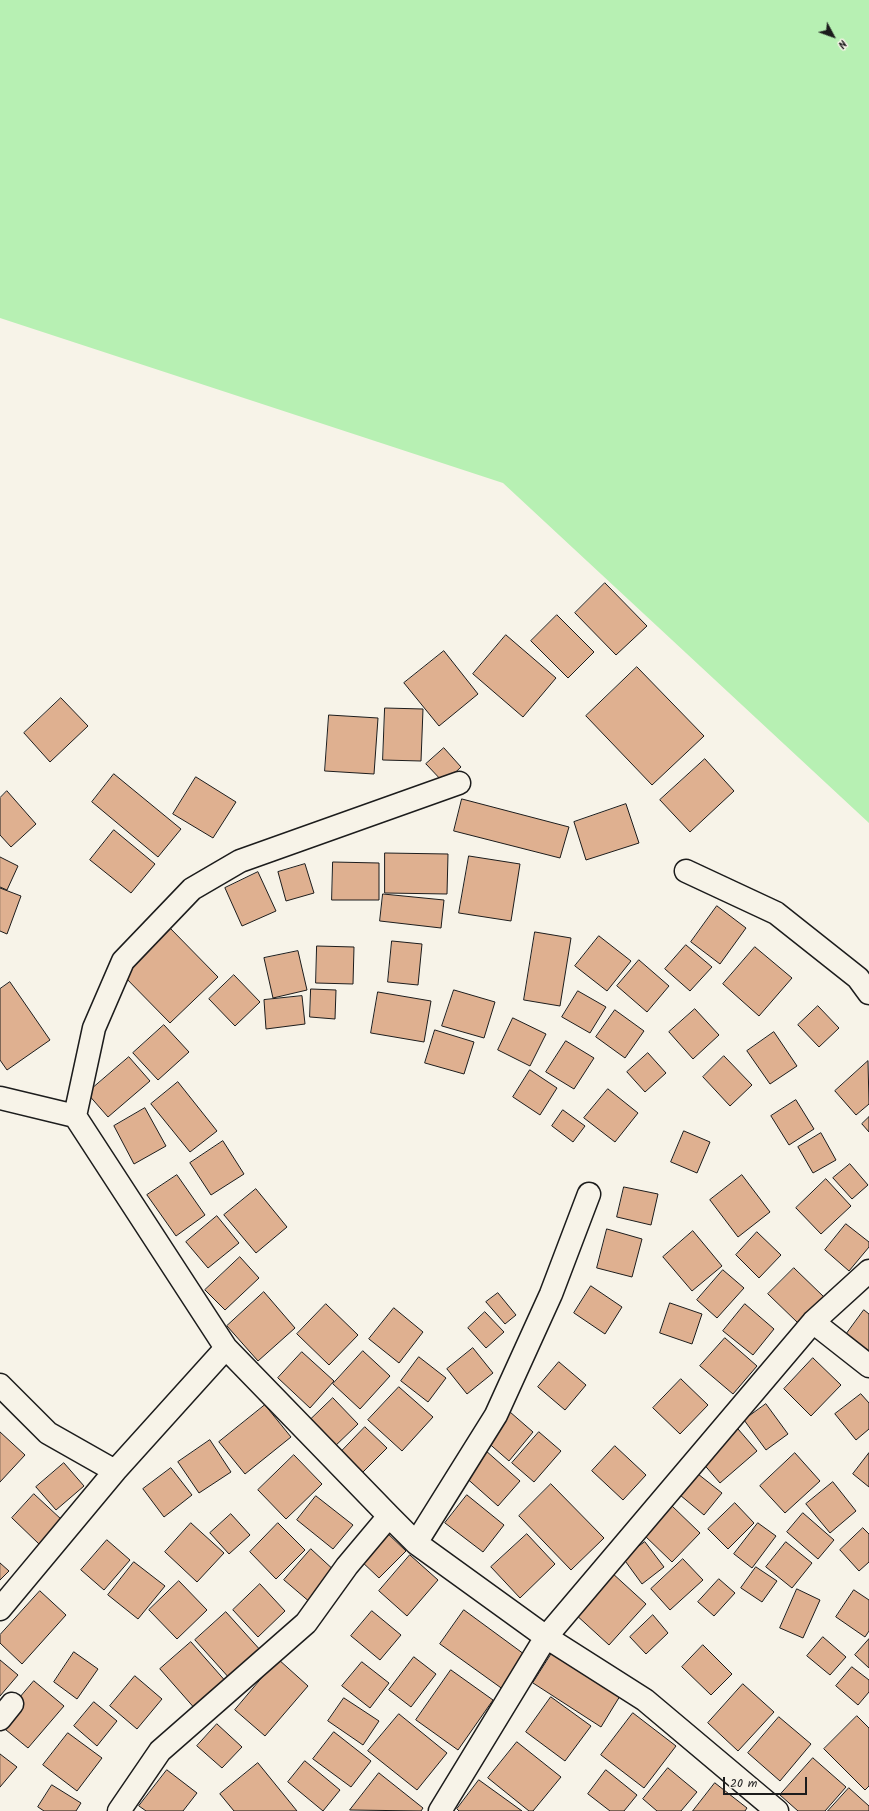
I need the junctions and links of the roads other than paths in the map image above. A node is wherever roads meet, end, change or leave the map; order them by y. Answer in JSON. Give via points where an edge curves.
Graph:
{"nodes":[{"id":1,"x":459,"y":783,"type":"dead end"},
{"id":2,"x":686,"y":871,"type":"dead end"},
{"id":3,"x":869,"y":993,"type":"edge"},
{"id":4,"x":0,"y":1098,"type":"edge"},
{"id":5,"x":75,"y":1116,"type":"junction"},
{"id":6,"x":590,"y":1194,"type":"dead end"},
{"id":7,"x":869,"y":1271,"type":"edge"},
{"id":8,"x":813,"y":1322,"type":"junction"},
{"id":9,"x":226,"y":1348,"type":"junction"},
{"id":10,"x":869,"y":1366,"type":"edge"},
{"id":11,"x":0,"y":1385,"type":"edge"},
{"id":12,"x":115,"y":1471,"type":"junction"},
{"id":13,"x":389,"y":1516,"type":"junction"},
{"id":14,"x":416,"y":1543,"type":"junction"},
{"id":15,"x":0,"y":1609,"type":"edge"},
{"id":16,"x":546,"y":1637,"type":"junction"},
{"id":17,"x":119,"y":1811,"type":"edge"},
{"id":18,"x":440,"y":1811,"type":"edge"},
{"id":19,"x":777,"y":1811,"type":"edge"}],
"edges":[{"from":1,"to":5,"type":"street","via":[[240,861],[192,889],[123,961],[94,1028]]},
{"from":2,"to":3,"type":"street","via":[[776,913],[858,978]]},
{"from":4,"to":5,"type":"street"},
{"from":5,"to":9,"type":"street"},
{"from":6,"to":14,"type":"street","via":[[551,1294],[496,1415]]},
{"from":7,"to":8,"type":"street"},
{"from":8,"to":10,"type":"street"},
{"from":8,"to":16,"type":"street"},
{"from":9,"to":12,"type":"street"},
{"from":9,"to":13,"type":"street"},
{"from":11,"to":12,"type":"street","via":[[48,1433]]},
{"from":12,"to":15,"type":"street"},
{"from":13,"to":14,"type":"street"},
{"from":13,"to":17,"type":"street","via":[[347,1566],[306,1623],[160,1751]]},
{"from":14,"to":16,"type":"street"},
{"from":16,"to":18,"type":"street"},
{"from":16,"to":19,"type":"street","via":[[645,1700]]}]}
